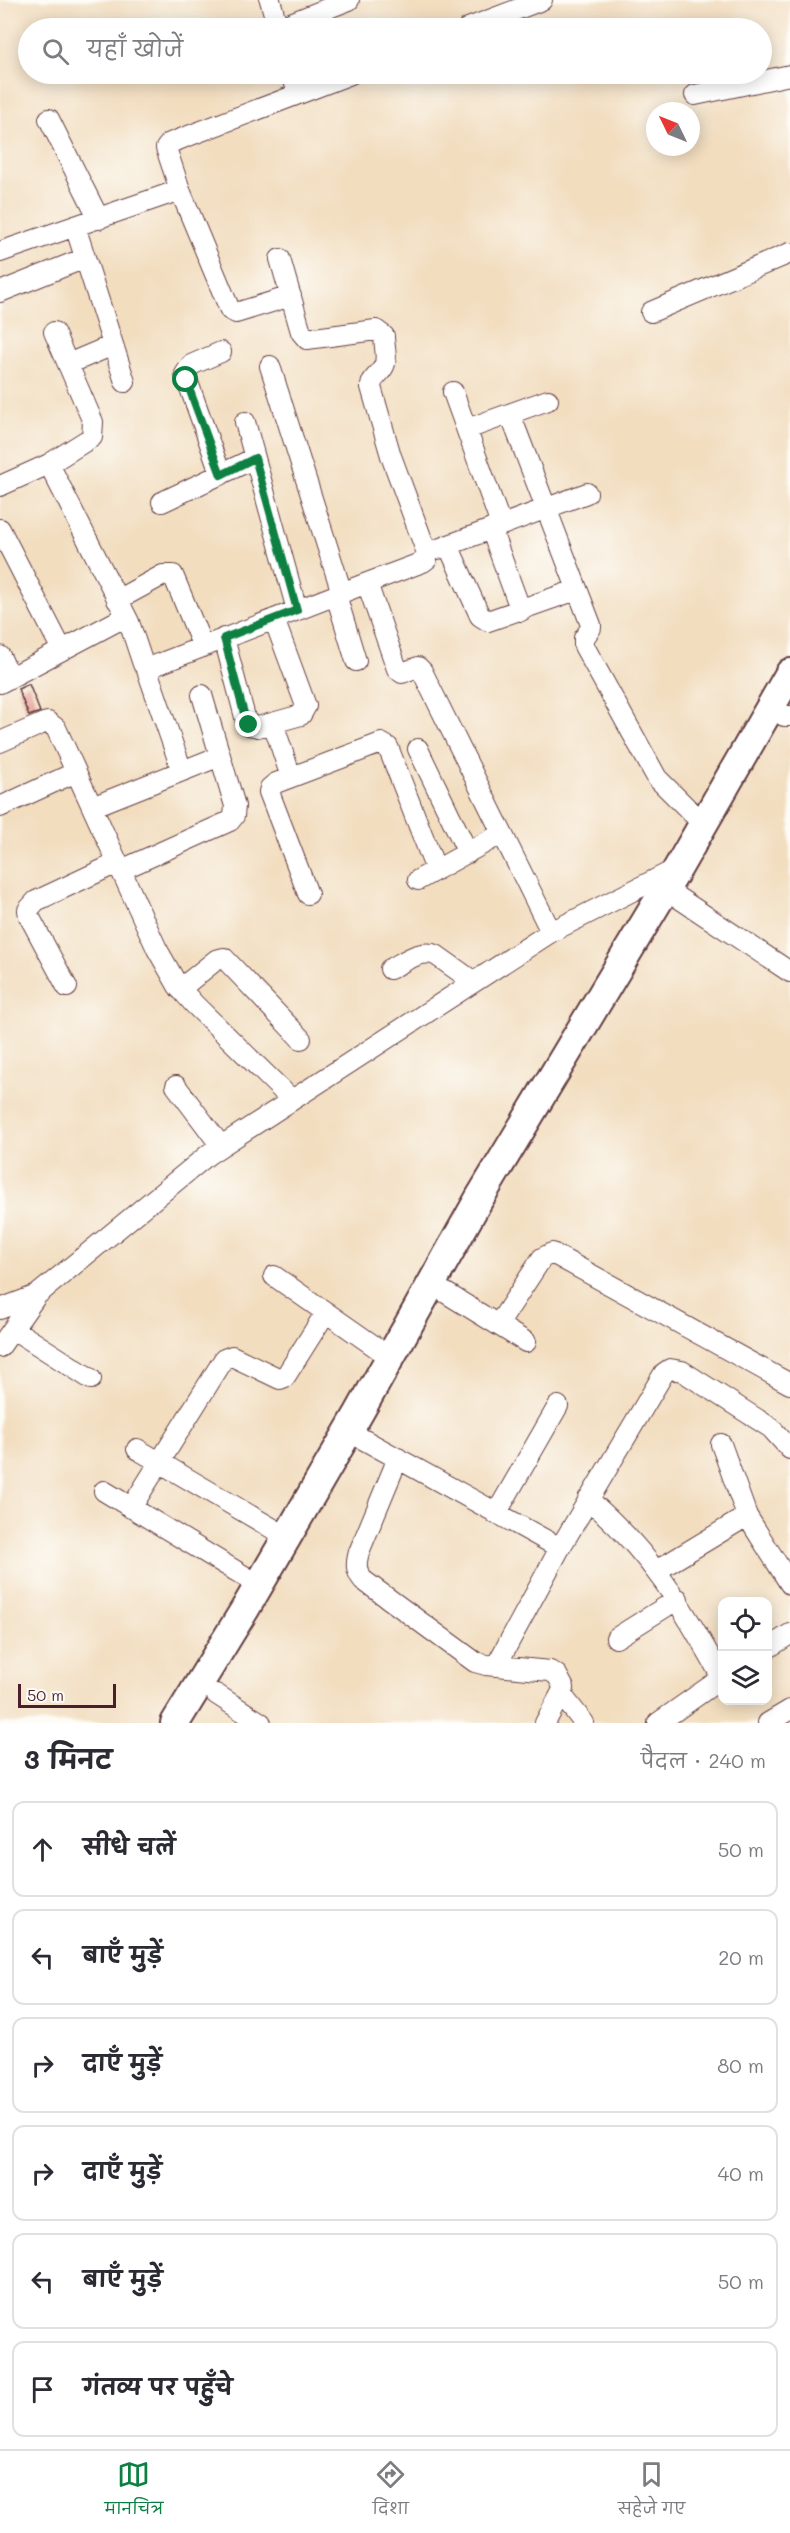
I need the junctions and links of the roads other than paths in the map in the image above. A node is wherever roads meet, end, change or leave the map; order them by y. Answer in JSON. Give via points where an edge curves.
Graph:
{"nodes":[{"id":1,"x":270,"y":0,"type":"edge"},
{"id":2,"x":349,"y":0,"type":"edge"},
{"id":3,"x":542,"y":0,"type":"edge"},
{"id":4,"x":275,"y":18,"type":"edge"},
{"id":5,"x":303,"y":18,"type":"edge"},
{"id":6,"x":494,"y":18,"type":"edge"},
{"id":7,"x":790,"y":75,"type":"edge"},
{"id":8,"x":772,"y":79,"type":"edge"},
{"id":9,"x":295,"y":84,"type":"edge"},
{"id":10,"x":324,"y":84,"type":"edge"},
{"id":11,"x":747,"y":84,"type":"edge"},
{"id":12,"x":298,"y":94,"type":"junction"},
{"id":13,"x":695,"y":95,"type":"dead end"},
{"id":14,"x":49,"y":119,"type":"dead end"},
{"id":15,"x":180,"y":190,"type":"junction"},
{"id":16,"x":99,"y":219,"type":"junction"},
{"id":17,"x":75,"y":226,"type":"junction"},
{"id":18,"x":0,"y":252,"type":"edge"},
{"id":19,"x":790,"y":252,"type":"edge"},
{"id":20,"x":85,"y":258,"type":"junction"},
{"id":21,"x":280,"y":259,"type":"dead end"},
{"id":22,"x":0,"y":292,"type":"edge"},
{"id":23,"x":291,"y":296,"type":"junction"},
{"id":24,"x":651,"y":312,"type":"dead end"},
{"id":25,"x":54,"y":332,"type":"dead end"},
{"id":26,"x":113,"y":345,"type":"junction"},
{"id":27,"x":221,"y":351,"type":"dead end"},
{"id":28,"x":68,"y":364,"type":"junction"},
{"id":29,"x":270,"y":366,"type":"dead end"},
{"id":30,"x":125,"y":382,"type":"dead end"},
{"id":31,"x":453,"y":392,"type":"dead end"},
{"id":32,"x":548,"y":400,"type":"dead end"},
{"id":33,"x":510,"y":414,"type":"junction"},
{"id":34,"x":245,"y":422,"type":"dead end"},
{"id":35,"x":467,"y":429,"type":"junction"},
{"id":36,"x":255,"y":458,"type":"junction"},
{"id":37,"x":48,"y":464,"type":"junction"},
{"id":38,"x":221,"y":475,"type":"junction"},
{"id":39,"x":0,"y":486,"type":"edge"},
{"id":40,"x":587,"y":493,"type":"dead end"},
{"id":41,"x":162,"y":502,"type":"dead end"},
{"id":42,"x":546,"y":508,"type":"junction"},
{"id":43,"x":496,"y":527,"type":"junction"},
{"id":44,"x":0,"y":529,"type":"edge"},
{"id":45,"x":448,"y":545,"type":"junction"},
{"id":46,"x":427,"y":553,"type":"junction"},
{"id":47,"x":367,"y":583,"type":"junction"},
{"id":48,"x":576,"y":590,"type":"junction"},
{"id":49,"x":339,"y":594,"type":"junction"},
{"id":50,"x":117,"y":600,"type":"junction"},
{"id":51,"x":297,"y":610,"type":"junction"},
{"id":52,"x":520,"y":611,"type":"junction"},
{"id":53,"x":274,"y":619,"type":"junction"},
{"id":54,"x":129,"y":622,"type":"junction"},
{"id":55,"x":224,"y":638,"type":"junction"},
{"id":56,"x":203,"y":647,"type":"junction"},
{"id":57,"x":62,"y":650,"type":"junction"},
{"id":58,"x":0,"y":656,"type":"edge"},
{"id":59,"x":356,"y":661,"type":"dead end"},
{"id":60,"x":146,"y":667,"type":"junction"},
{"id":61,"x":790,"y":673,"type":"edge"},
{"id":62,"x":5,"y":680,"type":"edge"},
{"id":63,"x":202,"y":695,"type":"dead end"},
{"id":64,"x":788,"y":712,"type":"edge"},
{"id":65,"x":273,"y":723,"type":"junction"},
{"id":66,"x":0,"y":742,"type":"edge"},
{"id":67,"x":418,"y":749,"type":"dead end"},
{"id":68,"x":220,"y":756,"type":"junction"},
{"id":69,"x":182,"y":771,"type":"junction"},
{"id":70,"x":76,"y":772,"type":"junction"},
{"id":71,"x":291,"y":777,"type":"junction"},
{"id":72,"x":0,"y":807,"type":"edge"},
{"id":73,"x":92,"y":807,"type":"junction"},
{"id":74,"x":703,"y":824,"type":"junction"},
{"id":75,"x":501,"y":834,"type":"junction"},
{"id":76,"x":468,"y":853,"type":"junction"},
{"id":77,"x":119,"y":867,"type":"junction"},
{"id":78,"x":436,"y":870,"type":"junction"},
{"id":79,"x":418,"y":880,"type":"dead end"},
{"id":80,"x":673,"y":885,"type":"junction"},
{"id":81,"x":308,"y":894,"type":"dead end"},
{"id":82,"x":550,"y":932,"type":"junction"},
{"id":83,"x":390,"y":969,"type":"dead end"},
{"id":84,"x":790,"y":972,"type":"edge"},
{"id":85,"x":474,"y":982,"type":"junction"},
{"id":86,"x":67,"y":987,"type":"dead end"},
{"id":87,"x":180,"y":989,"type":"junction"},
{"id":88,"x":301,"y":1039,"type":"dead end"},
{"id":89,"x":176,"y":1086,"type":"dead end"},
{"id":90,"x":292,"y":1101,"type":"junction"},
{"id":91,"x":221,"y":1146,"type":"junction"},
{"id":92,"x":274,"y":1276,"type":"dead end"},
{"id":93,"x":446,"y":1293,"type":"junction"},
{"id":94,"x":37,"y":1295,"type":"junction"},
{"id":95,"x":0,"y":1309,"type":"edge"},
{"id":96,"x":326,"y":1312,"type":"junction"},
{"id":97,"x":498,"y":1325,"type":"junction"},
{"id":98,"x":13,"y":1329,"type":"junction"},
{"id":99,"x":526,"y":1342,"type":"dead end"},
{"id":100,"x":0,"y":1347,"type":"edge"},
{"id":101,"x":390,"y":1357,"type":"junction"},
{"id":102,"x":91,"y":1379,"type":"dead end"},
{"id":103,"x":790,"y":1384,"type":"edge"},
{"id":104,"x":558,"y":1406,"type":"dead end"},
{"id":105,"x":356,"y":1435,"type":"junction"},
{"id":106,"x":721,"y":1444,"type":"dead end"},
{"id":107,"x":137,"y":1449,"type":"dead end"},
{"id":108,"x":790,"y":1449,"type":"edge"},
{"id":109,"x":398,"y":1458,"type":"junction"},
{"id":110,"x":159,"y":1462,"type":"junction"},
{"id":111,"x":104,"y":1491,"type":"dead end"},
{"id":112,"x":588,"y":1499,"type":"junction"},
{"id":113,"x":131,"y":1508,"type":"junction"},
{"id":114,"x":496,"y":1514,"type":"junction"},
{"id":115,"x":747,"y":1516,"type":"junction"},
{"id":116,"x":287,"y":1536,"type":"junction"},
{"id":117,"x":560,"y":1548,"type":"junction"},
{"id":118,"x":656,"y":1571,"type":"junction"},
{"id":119,"x":790,"y":1584,"type":"edge"},
{"id":120,"x":259,"y":1585,"type":"junction"},
{"id":121,"x":678,"y":1599,"type":"junction"},
{"id":122,"x":790,"y":1634,"type":"edge"},
{"id":123,"x":616,"y":1638,"type":"dead end"},
{"id":124,"x":772,"y":1645,"type":"edge"},
{"id":125,"x":496,"y":1666,"type":"junction"},
{"id":126,"x":718,"y":1671,"type":"edge"},
{"id":127,"x":718,"y":1681,"type":"edge"},
{"id":128,"x":216,"y":1694,"type":"junction"},
{"id":129,"x":561,"y":1694,"type":"junction"},
{"id":130,"x":790,"y":1710,"type":"edge"},
{"id":131,"x":175,"y":1723,"type":"edge"},
{"id":132,"x":198,"y":1723,"type":"edge"},
{"id":133,"x":261,"y":1723,"type":"edge"},
{"id":134,"x":545,"y":1723,"type":"edge"},
{"id":135,"x":584,"y":1723,"type":"edge"},
{"id":136,"x":658,"y":1723,"type":"edge"},
{"id":137,"x":768,"y":1723,"type":"edge"}],
"edges":[{"from":1,"to":4,"type":"street"},
{"from":2,"to":5,"type":"street"},
{"from":3,"to":6,"type":"street"},
{"from":7,"to":8,"type":"street"},
{"from":9,"to":12,"type":"street"},
{"from":10,"to":12,"type":"street"},
{"from":11,"to":13,"type":"street"},
{"from":12,"to":15,"type":"street","via":[[170,143],[165,151]]},
{"from":14,"to":16,"type":"street"},
{"from":15,"to":16,"type":"street"},
{"from":15,"to":23,"type":"street","via":[[230,310],[236,313]]},
{"from":16,"to":17,"type":"street"},
{"from":17,"to":18,"type":"street"},
{"from":17,"to":20,"type":"street"},
{"from":19,"to":24,"type":"street"},
{"from":20,"to":22,"type":"street"},
{"from":20,"to":26,"type":"street"},
{"from":21,"to":23,"type":"street"},
{"from":23,"to":46,"type":"street","via":[[301,332],[307,339],[376,330],[384,336],[386,361],[371,387],[391,456]]},
{"from":25,"to":28,"type":"street"},
{"from":26,"to":28,"type":"street"},
{"from":26,"to":30,"type":"street"},
{"from":27,"to":38,"type":"street","via":[[191,365],[185,374]]},
{"from":28,"to":37,"type":"street","via":[[94,430],[88,441]]},
{"from":29,"to":49,"type":"street"},
{"from":31,"to":35,"type":"street"},
{"from":32,"to":33,"type":"street"},
{"from":33,"to":35,"type":"street"},
{"from":33,"to":42,"type":"street"},
{"from":34,"to":36,"type":"street"},
{"from":35,"to":43,"type":"street"},
{"from":36,"to":38,"type":"street"},
{"from":36,"to":51,"type":"street"},
{"from":37,"to":39,"type":"street"},
{"from":37,"to":50,"type":"street"},
{"from":38,"to":41,"type":"street"},
{"from":40,"to":42,"type":"street"},
{"from":42,"to":43,"type":"street"},
{"from":42,"to":48,"type":"street"},
{"from":43,"to":45,"type":"street"},
{"from":43,"to":52,"type":"street"},
{"from":44,"to":57,"type":"street"},
{"from":45,"to":46,"type":"street"},
{"from":45,"to":52,"type":"street","via":[[483,619],[494,621]]},
{"from":46,"to":47,"type":"street","via":[[423,562]]},
{"from":47,"to":49,"type":"street"},
{"from":47,"to":75,"type":"street","via":[[398,669],[402,673],[418,667],[422,671]]},
{"from":48,"to":52,"type":"street"},
{"from":48,"to":74,"type":"street","via":[[591,625],[584,646],[657,778]]},
{"from":49,"to":51,"type":"street"},
{"from":49,"to":59,"type":"street"},
{"from":50,"to":54,"type":"street"},
{"from":50,"to":56,"type":"street","via":[[163,575],[172,575]]},
{"from":51,"to":53,"type":"street"},
{"from":53,"to":55,"type":"street"},
{"from":53,"to":65,"type":"street","via":[[306,706],[301,715]]},
{"from":54,"to":57,"type":"street","via":[[121,619]]},
{"from":54,"to":60,"type":"street"},
{"from":55,"to":56,"type":"street"},
{"from":55,"to":65,"type":"street","via":[[246,721],[254,727]]},
{"from":56,"to":60,"type":"street"},
{"from":57,"to":62,"type":"street"},
{"from":58,"to":62,"type":"street"},
{"from":60,"to":69,"type":"street"},
{"from":61,"to":74,"type":"highway"},
{"from":63,"to":68,"type":"street"},
{"from":64,"to":80,"type":"highway"},
{"from":65,"to":71,"type":"street"},
{"from":66,"to":70,"type":"street","via":[[48,722],[56,728]]},
{"from":67,"to":76,"type":"street"},
{"from":68,"to":69,"type":"street"},
{"from":68,"to":77,"type":"street","via":[[235,806],[230,821]]},
{"from":69,"to":73,"type":"street"},
{"from":70,"to":72,"type":"street"},
{"from":70,"to":73,"type":"street"},
{"from":71,"to":78,"type":"street","via":[[385,744]]},
{"from":71,"to":81,"type":"street","via":[[276,783],[269,792]]},
{"from":73,"to":77,"type":"street"},
{"from":74,"to":80,"type":"highway"},
{"from":75,"to":76,"type":"street"},
{"from":75,"to":82,"type":"street"},
{"from":76,"to":78,"type":"street"},
{"from":77,"to":86,"type":"street","via":[[36,901],[28,910]]},
{"from":77,"to":87,"type":"street"},
{"from":78,"to":79,"type":"street"},
{"from":80,"to":82,"type":"street"},
{"from":80,"to":84,"type":"street"},
{"from":80,"to":93,"type":"highway"},
{"from":80,"to":101,"type":"highway","via":[[479,1199]]},
{"from":82,"to":85,"type":"street"},
{"from":83,"to":85,"type":"street","via":[[429,952]]},
{"from":85,"to":90,"type":"street"},
{"from":87,"to":88,"type":"street","via":[[224,958]]},
{"from":87,"to":90,"type":"street"},
{"from":89,"to":91,"type":"street"},
{"from":90,"to":91,"type":"street"},
{"from":91,"to":94,"type":"street"},
{"from":92,"to":96,"type":"street"},
{"from":93,"to":97,"type":"street"},
{"from":93,"to":105,"type":"highway"},
{"from":94,"to":95,"type":"street"},
{"from":94,"to":98,"type":"street"},
{"from":96,"to":101,"type":"street"},
{"from":96,"to":110,"type":"street","via":[[285,1377],[280,1379],[232,1356],[224,1359]]},
{"from":97,"to":99,"type":"street"},
{"from":97,"to":103,"type":"street","via":[[542,1258],[552,1253]]},
{"from":98,"to":100,"type":"street"},
{"from":98,"to":102,"type":"street"},
{"from":101,"to":105,"type":"highway"},
{"from":104,"to":114,"type":"street"},
{"from":105,"to":109,"type":"street"},
{"from":105,"to":116,"type":"highway"},
{"from":105,"to":128,"type":"highway"},
{"from":106,"to":115,"type":"street"},
{"from":107,"to":110,"type":"street"},
{"from":108,"to":112,"type":"street","via":[[760,1420],[682,1371],[670,1369]]},
{"from":109,"to":114,"type":"street"},
{"from":109,"to":125,"type":"street","via":[[359,1552],[357,1573],[466,1657]]},
{"from":110,"to":113,"type":"street"},
{"from":110,"to":116,"type":"street"},
{"from":111,"to":113,"type":"street"},
{"from":112,"to":117,"type":"street"},
{"from":112,"to":118,"type":"street","via":[[632,1538]]},
{"from":113,"to":120,"type":"street"},
{"from":114,"to":117,"type":"street"},
{"from":115,"to":118,"type":"street"},
{"from":115,"to":119,"type":"street"},
{"from":116,"to":120,"type":"highway"},
{"from":117,"to":125,"type":"street"},
{"from":118,"to":121,"type":"street"},
{"from":120,"to":131,"type":"highway"},
{"from":121,"to":123,"type":"street"},
{"from":121,"to":126,"type":"street"},
{"from":122,"to":124,"type":"street"},
{"from":125,"to":129,"type":"street","via":[[550,1671],[562,1681]]},
{"from":127,"to":136,"type":"street"},
{"from":128,"to":132,"type":"highway"},
{"from":128,"to":133,"type":"street"},
{"from":129,"to":134,"type":"street"},
{"from":129,"to":135,"type":"street"},
{"from":130,"to":137,"type":"street"}]}
